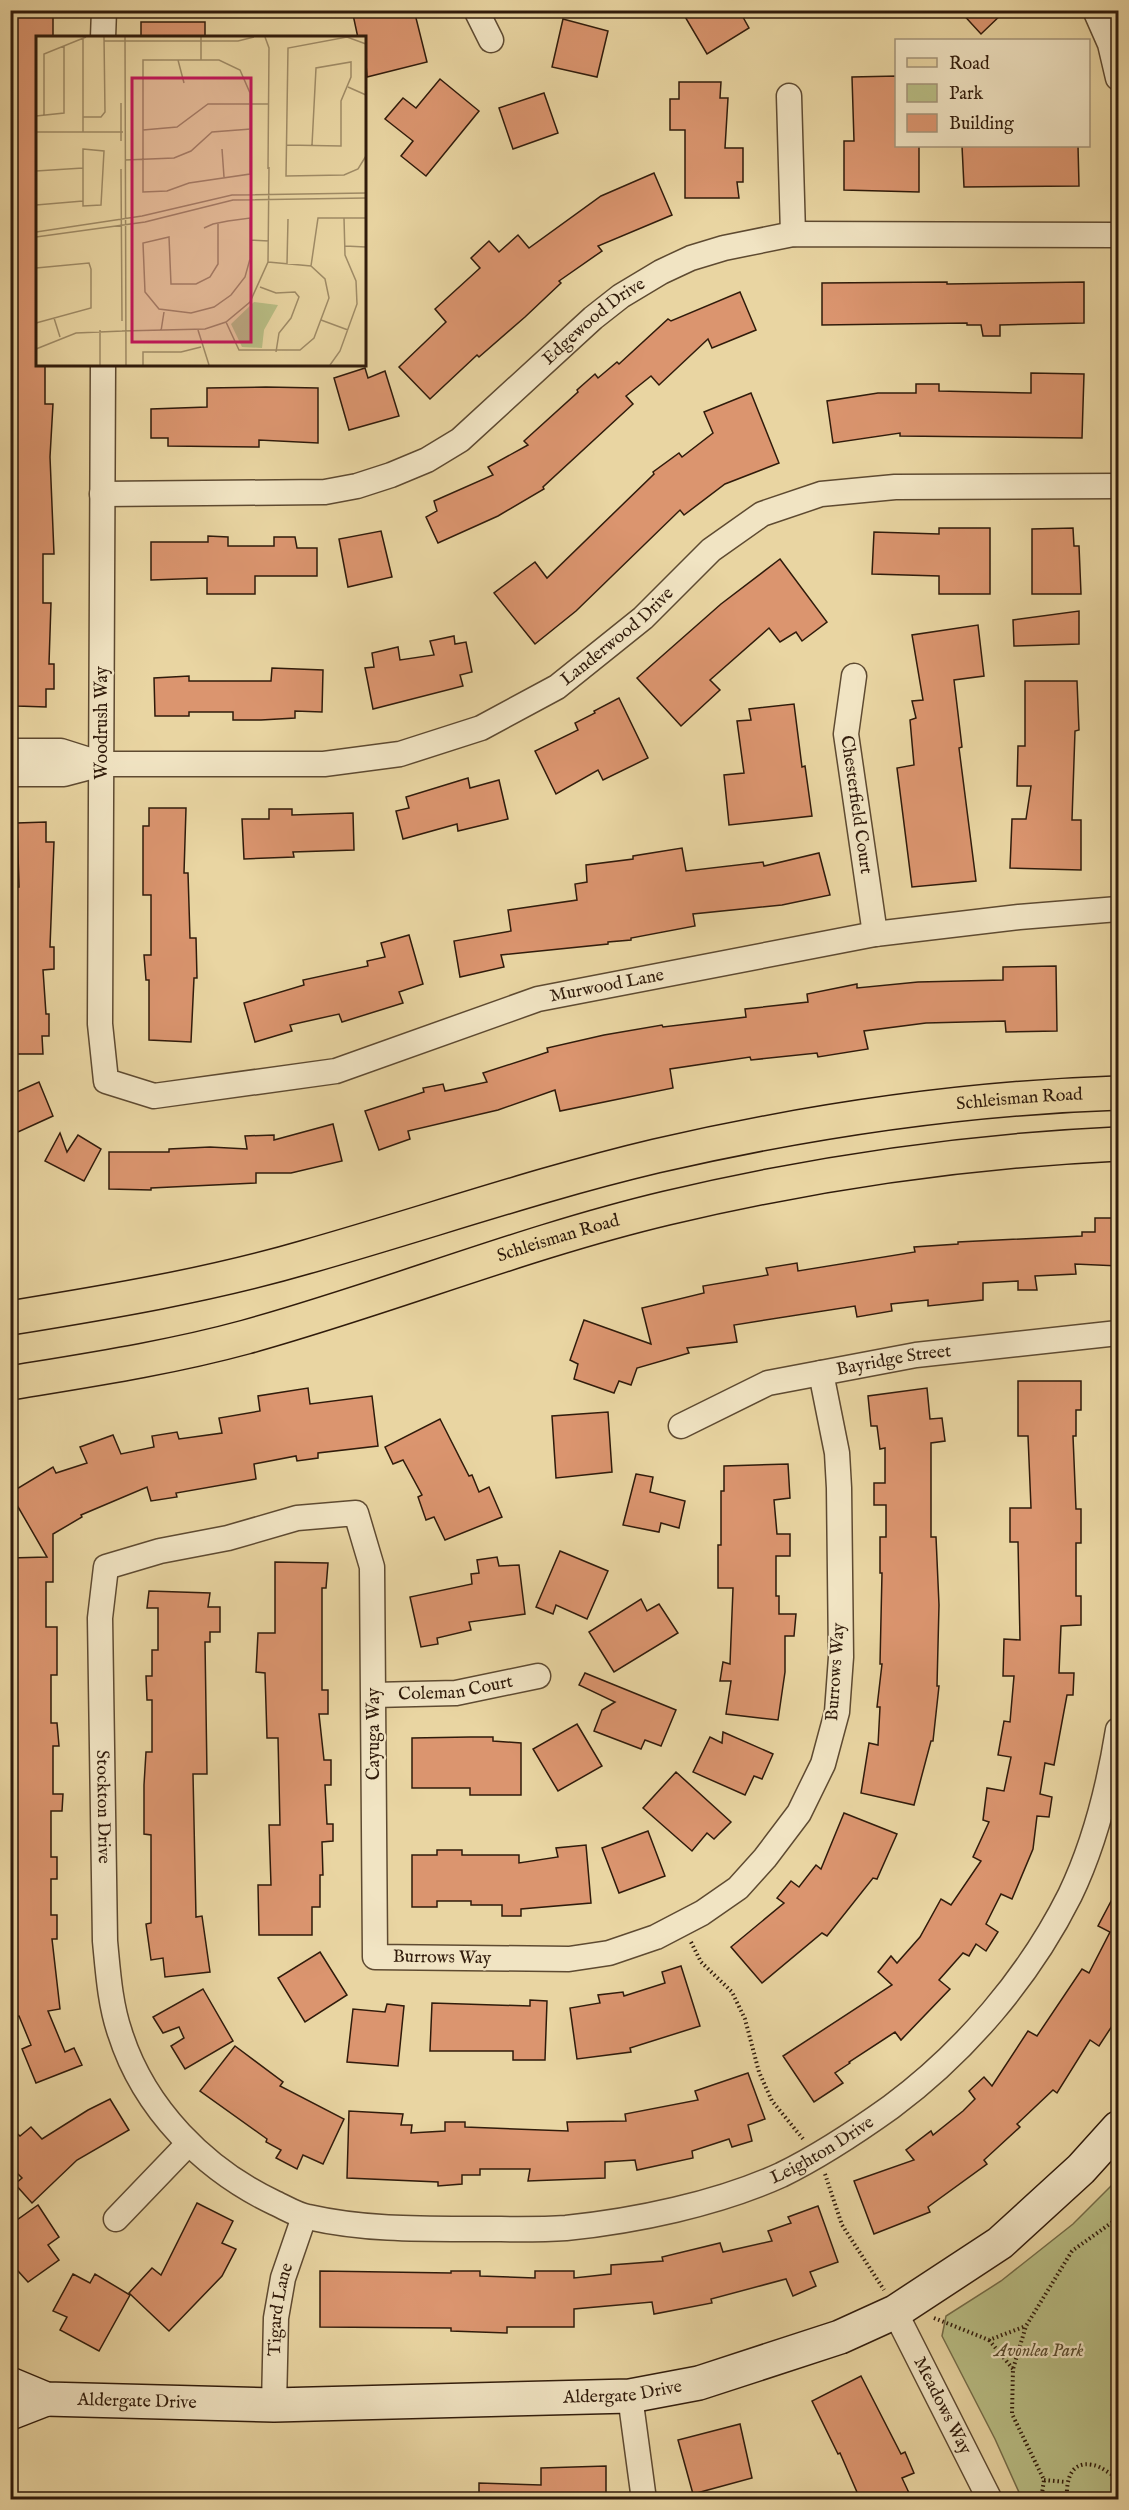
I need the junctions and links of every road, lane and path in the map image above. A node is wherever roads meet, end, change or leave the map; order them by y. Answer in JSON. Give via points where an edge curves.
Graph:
{"nodes":[{"id":1,"x":104,"y":10,"type":"edge"},
{"id":2,"x":476,"y":10,"type":"edge"},
{"id":3,"x":1095,"y":10,"type":"edge"},
{"id":4,"x":104,"y":36,"type":"edge"},
{"id":5,"x":491,"y":40,"type":"dead end"},
{"id":6,"x":1119,"y":78,"type":"edge"},
{"id":7,"x":789,"y":96,"type":"dead end"},
{"id":8,"x":793,"y":234,"type":"junction"},
{"id":9,"x":1119,"y":235,"type":"edge"},
{"id":10,"x":103,"y":366,"type":"edge"},
{"id":11,"x":1119,"y":486,"type":"edge"},
{"id":12,"x":102,"y":494,"type":"junction"},
{"id":13,"x":854,"y":676,"type":"dead end"},
{"id":14,"x":10,"y":751,"type":"edge"},
{"id":15,"x":102,"y":764,"type":"junction"},
{"id":16,"x":10,"y":774,"type":"edge"},
{"id":17,"x":1119,"y":909,"type":"edge"},
{"id":18,"x":875,"y":934,"type":"junction"},
{"id":19,"x":106,"y":1081,"type":"joint"},
{"id":20,"x":1119,"y":1092,"type":"edge"},
{"id":21,"x":1119,"y":1144,"type":"edge"},
{"id":22,"x":10,"y":1318,"type":"edge"},
{"id":23,"x":1119,"y":1334,"type":"edge"},
{"id":24,"x":821,"y":1373,"type":"junction"},
{"id":25,"x":10,"y":1383,"type":"edge"},
{"id":26,"x":681,"y":1426,"type":"dead end"},
{"id":27,"x":356,"y":1513,"type":"joint"},
{"id":28,"x":538,"y":1676,"type":"dead end"},
{"id":29,"x":374,"y":1695,"type":"junction"},
{"id":30,"x":1119,"y":1730,"type":"edge"},
{"id":31,"x":682,"y":1923,"type":"junction"},
{"id":32,"x":375,"y":1957,"type":"joint"},
{"id":33,"x":1119,"y":2128,"type":"edge"},
{"id":34,"x":188,"y":2144,"type":"junction"},
{"id":35,"x":814,"y":2156,"type":"junction"},
{"id":36,"x":304,"y":2217,"type":"junction"},
{"id":37,"x":1119,"y":2218,"type":"edge"},
{"id":38,"x":116,"y":2219,"type":"dead end"},
{"id":39,"x":895,"y":2312,"type":"junction"},
{"id":40,"x":1026,"y":2326,"type":"junction"},
{"id":41,"x":989,"y":2340,"type":"junction"},
{"id":42,"x":1013,"y":2369,"type":"junction"},
{"id":43,"x":10,"y":2384,"type":"edge"},
{"id":44,"x":630,"y":2396,"type":"junction"},
{"id":45,"x":46,"y":2399,"type":"junction"},
{"id":46,"x":274,"y":2405,"type":"junction"},
{"id":47,"x":10,"y":2413,"type":"edge"},
{"id":48,"x":1119,"y":2478,"type":"edge"},
{"id":49,"x":1044,"y":2480,"type":"junction"},
{"id":50,"x":1066,"y":2482,"type":"junction"},
{"id":51,"x":644,"y":2499,"type":"edge"},
{"id":52,"x":990,"y":2499,"type":"edge"},
{"id":53,"x":1041,"y":2499,"type":"edge"},
{"id":54,"x":1066,"y":2499,"type":"edge"}],
"edges":[{"from":1,"to":4,"type":"street"},
{"from":2,"to":5,"type":"street"},
{"from":3,"to":6,"type":"street"},
{"from":7,"to":8,"type":"street"},
{"from":8,"to":9,"type":"street","name":"Edgewood Drive"},
{"from":8,"to":12,"type":"street","name":"Edgewood Drive","via":[[691,258],[631,290],[593,318],[460,440],[428,460],[391,475],[325,492]]},
{"from":10,"to":12,"type":"street","name":"Woodrush Way"},
{"from":11,"to":15,"type":"street","name":"Landerwood Drive","via":[[895,486],[821,494],[753,520],[711,550],[643,618],[557,687],[480,728],[400,754],[324,764]]},
{"from":12,"to":15,"type":"street","name":"Woodrush Way"},
{"from":13,"to":18,"type":"street","name":"Chesterfield Court","via":[[846,734]]},
{"from":14,"to":15,"type":"street","name":"Landerwood Drive","via":[[61,751]]},
{"from":15,"to":16,"type":"street","name":"Landerwood Drive","via":[[64,774]]},
{"from":15,"to":19,"type":"street","name":"Woodrush Way","via":[[100,1024]]},
{"from":17,"to":18,"type":"street","name":"Murwood Lane"},
{"from":18,"to":19,"type":"street","name":"Murwood Lane","via":[[538,999],[336,1071],[154,1096]]},
{"from":20,"to":22,"type":"main road","name":"Schleisman Road","via":[[1031,1096],[947,1106],[735,1139],[577,1177],[303,1258],[93,1305]]},
{"from":21,"to":25,"type":"main road","name":"Schleisman Road","via":[[965,1155],[765,1186],[572,1234],[243,1338]]},
{"from":23,"to":24,"type":"street","name":"Bayridge Street","via":[[916,1354]]},
{"from":24,"to":26,"type":"street","name":"Bayridge Street","via":[[768,1383]]},
{"from":24,"to":31,"type":"street","name":"Burrows Way","via":[[837,1453],[839,1488],[841,1657],[837,1712],[823,1764],[799,1813],[738,1888]]},
{"from":27,"to":29,"type":"street","name":"Cayuga Way","via":[[372,1567]]},
{"from":27,"to":34,"type":"street","name":"Stockton Drive","via":[[297,1518],[106,1567],[100,1618],[105,1941],[110,1990],[120,2033],[138,2074]]},
{"from":28,"to":29,"type":"street","name":"Coleman Court","via":[[456,1694]]},
{"from":29,"to":32,"type":"street","name":"Cayuga Way"},
{"from":30,"to":35,"type":"street","name":"Leighton Drive","via":[[1092,1839],[1071,1893],[1037,1954],[993,2011],[944,2062],[893,2105]]},
{"from":31,"to":32,"type":"street","name":"Burrows Way","via":[[656,1937],[609,1953],[569,1959]]},
{"from":31,"to":35,"type":"path","via":[[701,1962],[732,1992],[772,2101]]},
{"from":33,"to":39,"type":"street","name":"Aldergate Drive","via":[[1081,2169],[1000,2243]]},
{"from":34,"to":36,"type":"street","name":"Stockton Drive","via":[[255,2193]]},
{"from":34,"to":38,"type":"street"},
{"from":35,"to":36,"type":"street","name":"Leighton Drive","via":[[780,2175],[712,2199],[636,2219],[562,2228],[392,2230]]},
{"from":35,"to":39,"type":"path","via":[[827,2176],[842,2225],[882,2284]]},
{"from":36,"to":46,"type":"street","name":"Tigard Lane","via":[[283,2278],[276,2318]]},
{"from":37,"to":40,"type":"path","via":[[1072,2252]]},
{"from":39,"to":41,"type":"path","via":[[935,2318]]},
{"from":39,"to":44,"type":"street","name":"Aldergate Drive","via":[[840,2337],[699,2383]]},
{"from":39,"to":52,"type":"street","name":"Meadows Way"},
{"from":40,"to":41,"type":"path"},
{"from":40,"to":42,"type":"path"},
{"from":41,"to":42,"type":"path"},
{"from":42,"to":49,"type":"path","via":[[1012,2414]]},
{"from":43,"to":45,"type":"street","name":"Aldergate Drive"},
{"from":44,"to":46,"type":"street","name":"Aldergate Drive"},
{"from":44,"to":51,"type":"street"},
{"from":45,"to":46,"type":"street","name":"Aldergate Drive"},
{"from":45,"to":47,"type":"street","name":"Aldergate Drive"},
{"from":48,"to":50,"type":"path","via":[[1094,2465],[1084,2465],[1072,2471]]},
{"from":49,"to":50,"type":"path"},
{"from":49,"to":53,"type":"path"},
{"from":50,"to":54,"type":"path"}]}
